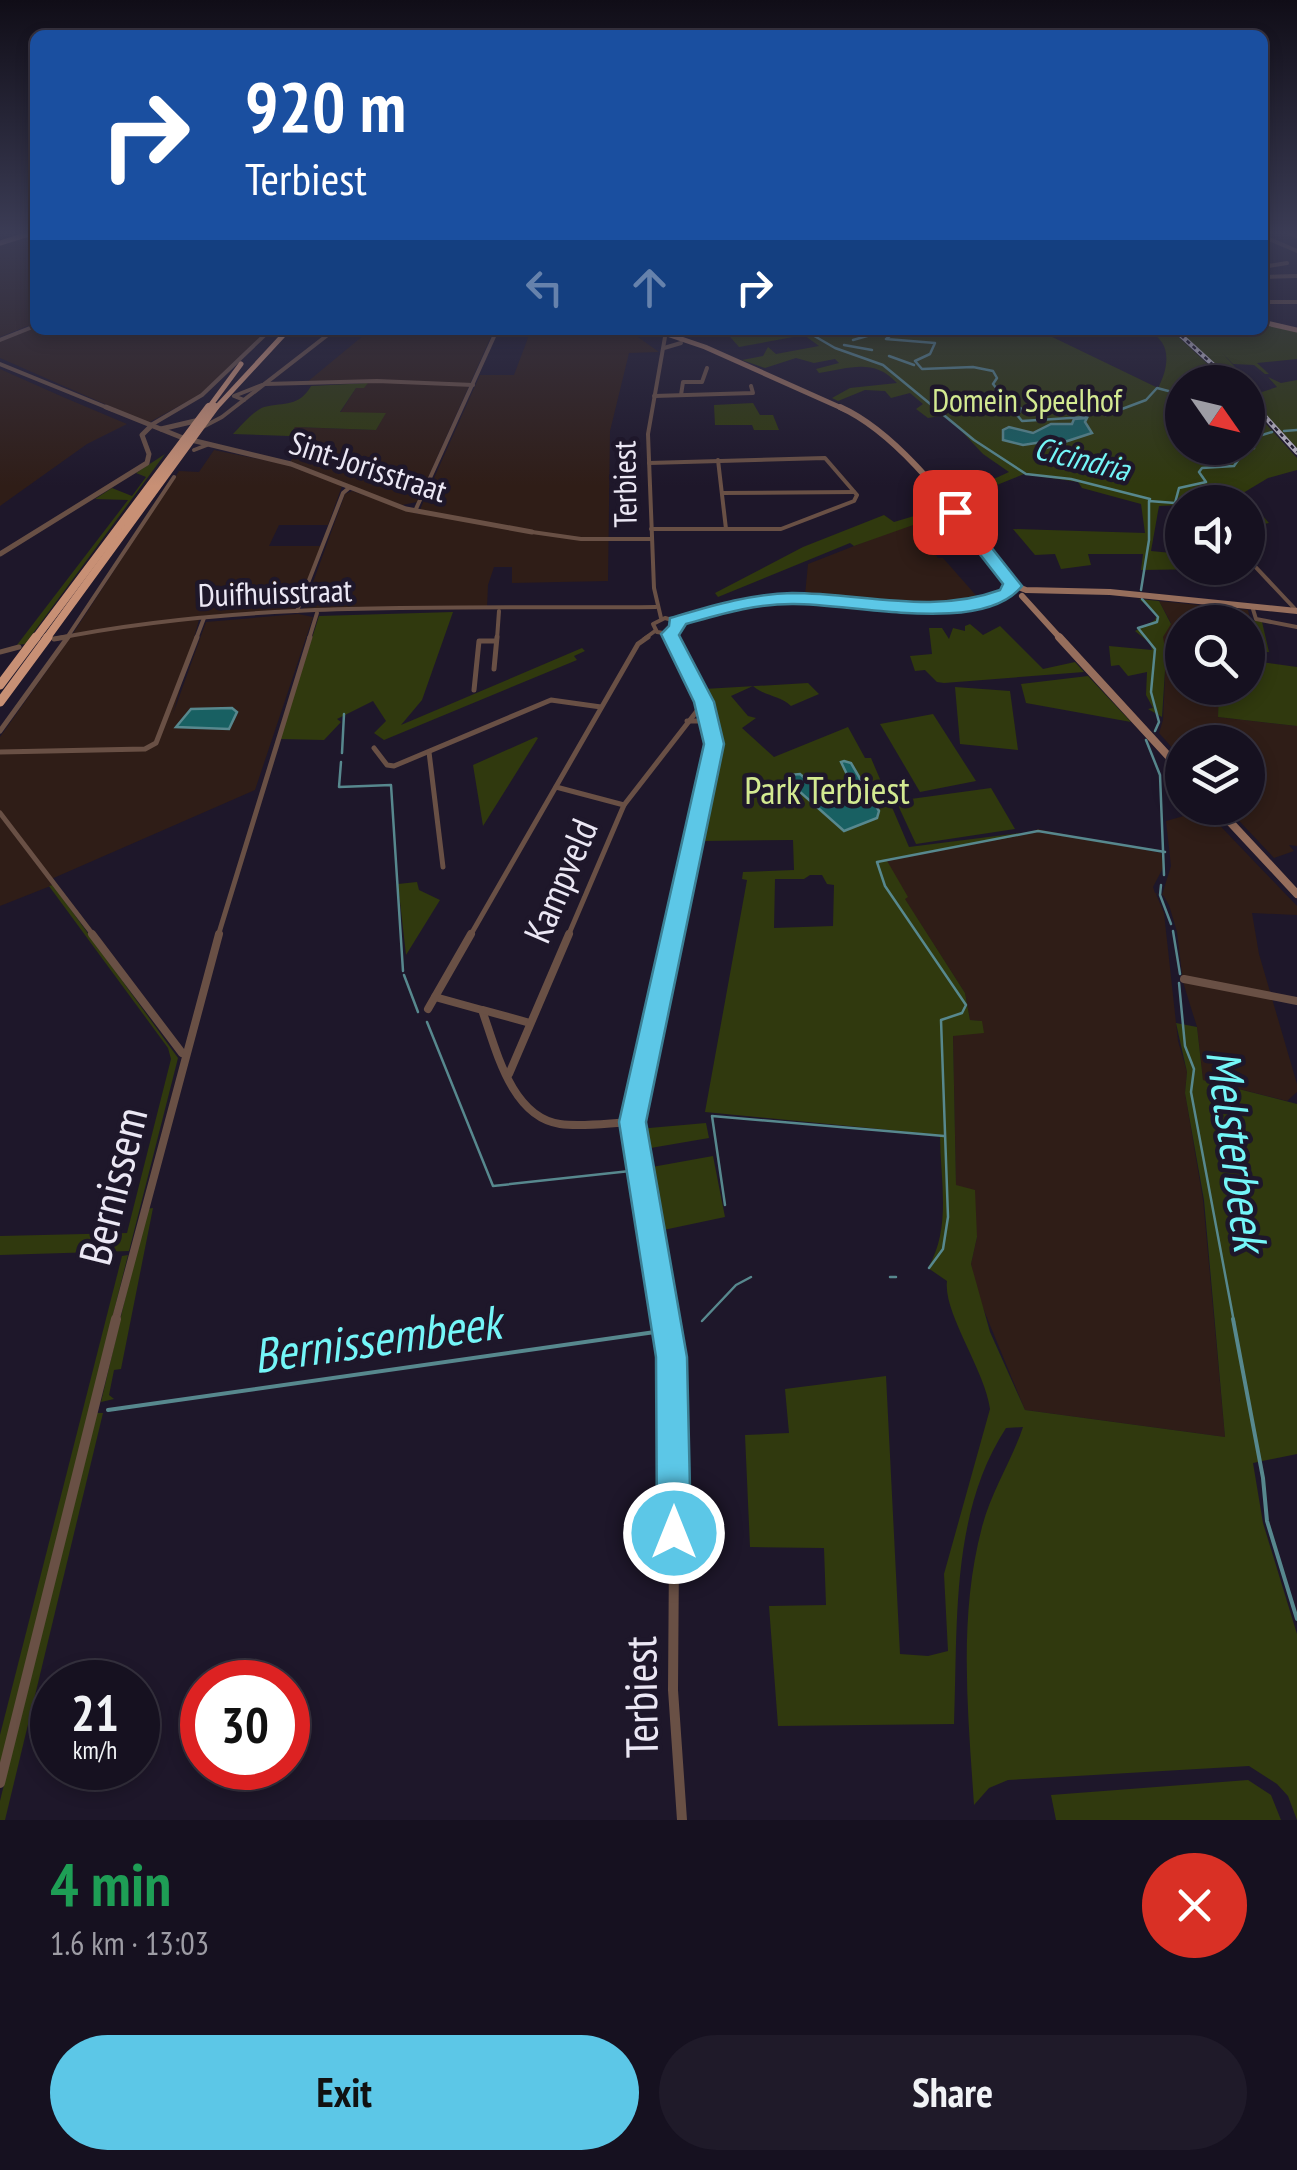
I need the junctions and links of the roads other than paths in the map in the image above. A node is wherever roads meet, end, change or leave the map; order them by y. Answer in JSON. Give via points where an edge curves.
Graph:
{"nodes":[{"id":1,"x":1268,"y":323,"type":"edge"},
{"id":2,"x":30,"y":328,"type":"edge"},
{"id":3,"x":1297,"y":330,"type":"edge"},
{"id":4,"x":265,"y":335,"type":"edge"},
{"id":5,"x":274,"y":335,"type":"edge"},
{"id":6,"x":283,"y":335,"type":"edge"},
{"id":7,"x":328,"y":335,"type":"edge"},
{"id":8,"x":494,"y":335,"type":"edge"},
{"id":9,"x":665,"y":335,"type":"edge"},
{"id":10,"x":668,"y":335,"type":"edge"},
{"id":11,"x":670,"y":335,"type":"edge"},
{"id":12,"x":0,"y":340,"type":"edge"},
{"id":13,"x":682,"y":343,"type":"junction"},
{"id":14,"x":664,"y":349,"type":"junction"},
{"id":15,"x":0,"y":364,"type":"edge"},
{"id":16,"x":707,"y":368,"type":"dead end"},
{"id":17,"x":767,"y":374,"type":"junction"},
{"id":18,"x":217,"y":380,"type":"junction"},
{"id":19,"x":264,"y":384,"type":"junction"},
{"id":20,"x":473,"y":385,"type":"junction"},
{"id":21,"x":751,"y":386,"type":"dead end"},
{"id":22,"x":218,"y":390,"type":"junction"},
{"id":23,"x":681,"y":395,"type":"junction"},
{"id":24,"x":654,"y":396,"type":"junction"},
{"id":25,"x":246,"y":399,"type":"junction"},
{"id":26,"x":215,"y":421,"type":"junction"},
{"id":27,"x":198,"y":424,"type":"junction"},
{"id":28,"x":151,"y":428,"type":"junction"},
{"id":29,"x":210,"y":432,"type":"dead end"},
{"id":30,"x":187,"y":439,"type":"junction"},
{"id":31,"x":207,"y":445,"type":"junction"},
{"id":32,"x":194,"y":450,"type":"dead end"},
{"id":33,"x":718,"y":460,"type":"junction"},
{"id":34,"x":649,"y":463,"type":"junction"},
{"id":35,"x":174,"y":478,"type":"dead end"},
{"id":36,"x":350,"y":487,"type":"junction"},
{"id":37,"x":931,"y":487,"type":"joint"},
{"id":38,"x":855,"y":492,"type":"junction"},
{"id":39,"x":722,"y":493,"type":"junction"},
{"id":40,"x":415,"y":511,"type":"junction"},
{"id":41,"x":959,"y":520,"type":"joint"},
{"id":42,"x":651,"y":529,"type":"junction"},
{"id":43,"x":726,"y":529,"type":"junction"},
{"id":44,"x":532,"y":532,"type":"joint"},
{"id":45,"x":651,"y":539,"type":"junction"},
{"id":46,"x":0,"y":554,"type":"edge"},
{"id":47,"x":1265,"y":576,"type":"edge"},
{"id":48,"x":1011,"y":589,"type":"junction"},
{"id":49,"x":1024,"y":593,"type":"junction"},
{"id":50,"x":1242,"y":605,"type":"edge"},
{"id":51,"x":656,"y":607,"type":"junction"},
{"id":52,"x":1265,"y":607,"type":"edge"},
{"id":53,"x":1297,"y":610,"type":"edge"},
{"id":54,"x":298,"y":611,"type":"junction"},
{"id":55,"x":499,"y":611,"type":"junction"},
{"id":56,"x":316,"y":613,"type":"junction"},
{"id":57,"x":204,"y":618,"type":"junction"},
{"id":58,"x":661,"y":618,"type":"junction"},
{"id":59,"x":1265,"y":621,"type":"edge"},
{"id":60,"x":676,"y":622,"type":"junction"},
{"id":61,"x":1297,"y":626,"type":"edge"},
{"id":62,"x":655,"y":631,"type":"junction"},
{"id":63,"x":670,"y":634,"type":"junction"},
{"id":64,"x":70,"y":635,"type":"junction"},
{"id":65,"x":54,"y":639,"type":"dead end"},
{"id":66,"x":496,"y":640,"type":"junction"},
{"id":67,"x":19,"y":647,"type":"dead end"},
{"id":68,"x":0,"y":652,"type":"edge"},
{"id":69,"x":494,"y":669,"type":"dead end"},
{"id":70,"x":0,"y":685,"type":"edge"},
{"id":71,"x":474,"y":690,"type":"dead end"},
{"id":72,"x":0,"y":702,"type":"edge"},
{"id":73,"x":704,"y":702,"type":"junction"},
{"id":74,"x":601,"y":707,"type":"junction"},
{"id":75,"x":711,"y":721,"type":"junction"},
{"id":76,"x":686,"y":722,"type":"junction"},
{"id":77,"x":0,"y":731,"type":"edge"},
{"id":78,"x":374,"y":748,"type":"dead end"},
{"id":79,"x":0,"y":752,"type":"edge"},
{"id":80,"x":428,"y":752,"type":"junction"},
{"id":81,"x":1165,"y":752,"type":"edge"},
{"id":82,"x":556,"y":787,"type":"junction"},
{"id":83,"x":624,"y":805,"type":"junction"},
{"id":84,"x":0,"y":813,"type":"edge"},
{"id":85,"x":1233,"y":825,"type":"edge"},
{"id":86,"x":443,"y":867,"type":"dead end"},
{"id":87,"x":1297,"y":894,"type":"edge"},
{"id":88,"x":1184,"y":979,"type":"dead end"},
{"id":89,"x":435,"y":997,"type":"junction"},
{"id":90,"x":1297,"y":1001,"type":"edge"},
{"id":91,"x":428,"y":1010,"type":"dead end"},
{"id":92,"x":482,"y":1010,"type":"junction"},
{"id":93,"x":530,"y":1024,"type":"junction"},
{"id":94,"x":182,"y":1054,"type":"junction"},
{"id":95,"x":509,"y":1074,"type":"junction"},
{"id":96,"x":632,"y":1122,"type":"junction"},
{"id":97,"x":0,"y":1782,"type":"edge"},
{"id":98,"x":682,"y":1820,"type":"edge"}],
"edges":[{"from":1,"to":3,"type":"main road"},
{"from":2,"to":12,"type":"street"},
{"from":4,"to":18,"type":"street"},
{"from":5,"to":22,"type":"highway"},
{"from":6,"to":27,"type":"highway"},
{"from":7,"to":19,"type":"street"},
{"from":8,"to":20,"type":"street"},
{"from":9,"to":14,"type":"street","name":"Terbiest"},
{"from":10,"to":13,"type":"main road"},
{"from":11,"to":17,"type":"main road"},
{"from":13,"to":14,"type":"street"},
{"from":13,"to":17,"type":"main road"},
{"from":14,"to":24,"type":"street","name":"Terbiest"},
{"from":15,"to":28,"type":"street","name":"Sint-Jorisstraat"},
{"from":16,"to":23,"type":"street","via":[[702,382],[683,382]]},
{"from":17,"to":37,"type":"main road","via":[[867,419]]},
{"from":18,"to":22,"type":"street"},
{"from":18,"to":28,"type":"street"},
{"from":19,"to":20,"type":"street"},
{"from":19,"to":25,"type":"street"},
{"from":19,"to":25,"type":"street","via":[[234,396]]},
{"from":20,"to":40,"type":"street"},
{"from":21,"to":23,"type":"street","via":[[753,393]]},
{"from":22,"to":27,"type":"highway"},
{"from":23,"to":24,"type":"street"},
{"from":24,"to":34,"type":"street","name":"Terbiest"},
{"from":25,"to":26,"type":"street"},
{"from":26,"to":27,"type":"street"},
{"from":26,"to":29,"type":"street"},
{"from":27,"to":28,"type":"street"},
{"from":27,"to":30,"type":"highway"},
{"from":28,"to":30,"type":"street","name":"Sint-Jorisstraat"},
{"from":28,"to":46,"type":"street","via":[[147,462]]},
{"from":30,"to":31,"type":"street","name":"Sint-Jorisstraat"},
{"from":30,"to":70,"type":"highway"},
{"from":30,"to":72,"type":"highway"},
{"from":31,"to":32,"type":"street"},
{"from":31,"to":36,"type":"street","name":"Sint-Jorisstraat","via":[[291,464]]},
{"from":33,"to":34,"type":"street"},
{"from":33,"to":38,"type":"street","via":[[825,458]]},
{"from":33,"to":39,"type":"street"},
{"from":34,"to":42,"type":"street","name":"Terbiest"},
{"from":35,"to":64,"type":"street"},
{"from":36,"to":40,"type":"street","name":"Sint-Jorisstraat"},
{"from":36,"to":54,"type":"street"},
{"from":37,"to":41,"type":"main road"},
{"from":38,"to":39,"type":"street"},
{"from":38,"to":43,"type":"street","via":[[854,501],[789,527]]},
{"from":39,"to":43,"type":"street"},
{"from":40,"to":44,"type":"street","name":"Sint-Jorisstraat"},
{"from":41,"to":48,"type":"main road"},
{"from":42,"to":43,"type":"street"},
{"from":42,"to":45,"type":"street","name":"Terbiest"},
{"from":44,"to":45,"type":"street","name":"Sint-Jorisstraat"},
{"from":45,"to":51,"type":"street","name":"Terbiest"},
{"from":47,"to":53,"type":"street"},
{"from":48,"to":49,"type":"main road"},
{"from":48,"to":60,"type":"street","via":[[976,605],[938,608],[769,598]]},
{"from":49,"to":50,"type":"main road","via":[[1125,593]]},
{"from":49,"to":81,"type":"main road"},
{"from":51,"to":55,"type":"street","name":"Duifhuisstraat"},
{"from":51,"to":58,"type":"street","name":"Terbiest"},
{"from":52,"to":53,"type":"main road"},
{"from":54,"to":56,"type":"street","name":"Duifhuisstraat"},
{"from":54,"to":57,"type":"street","name":"Duifhuisstraat"},
{"from":55,"to":56,"type":"street","name":"Duifhuisstraat"},
{"from":55,"to":66,"type":"street"},
{"from":56,"to":94,"type":"street","name":"Bernissem"},
{"from":57,"to":64,"type":"street","name":"Duifhuisstraat"},
{"from":57,"to":79,"type":"street","via":[[156,743]]},
{"from":58,"to":60,"type":"street"},
{"from":58,"to":62,"type":"street"},
{"from":59,"to":61,"type":"street"},
{"from":60,"to":63,"type":"street"},
{"from":62,"to":63,"type":"street"},
{"from":62,"to":74,"type":"street","via":[[638,644]]},
{"from":63,"to":73,"type":"street","name":"Terbiest"},
{"from":64,"to":65,"type":"street","name":"Duifhuisstraat"},
{"from":64,"to":77,"type":"street"},
{"from":66,"to":69,"type":"street"},
{"from":66,"to":71,"type":"street","via":[[480,641]]},
{"from":67,"to":68,"type":"street"},
{"from":73,"to":75,"type":"street","name":"Terbiest"},
{"from":73,"to":76,"type":"street","name":"Kampveld"},
{"from":74,"to":80,"type":"street","via":[[556,698]]},
{"from":74,"to":82,"type":"street"},
{"from":75,"to":76,"type":"street"},
{"from":75,"to":96,"type":"street","name":"Terbiest","via":[[706,790]]},
{"from":76,"to":83,"type":"street","name":"Kampveld"},
{"from":78,"to":80,"type":"street","via":[[391,766]]},
{"from":80,"to":86,"type":"street"},
{"from":82,"to":83,"type":"street"},
{"from":82,"to":89,"type":"street"},
{"from":83,"to":93,"type":"street","name":"Kampveld"},
{"from":84,"to":94,"type":"street"},
{"from":85,"to":87,"type":"main road"},
{"from":88,"to":90,"type":"street"},
{"from":89,"to":91,"type":"street"},
{"from":89,"to":92,"type":"street"},
{"from":92,"to":93,"type":"street"},
{"from":92,"to":95,"type":"street"},
{"from":93,"to":95,"type":"street","name":"Kampveld"},
{"from":94,"to":97,"type":"street","name":"Bernissem"},
{"from":95,"to":96,"type":"street","via":[[528,1112],[552,1122]]},
{"from":96,"to":98,"type":"street","name":"Terbiest","via":[[672,1357],[674,1749]]}]}
